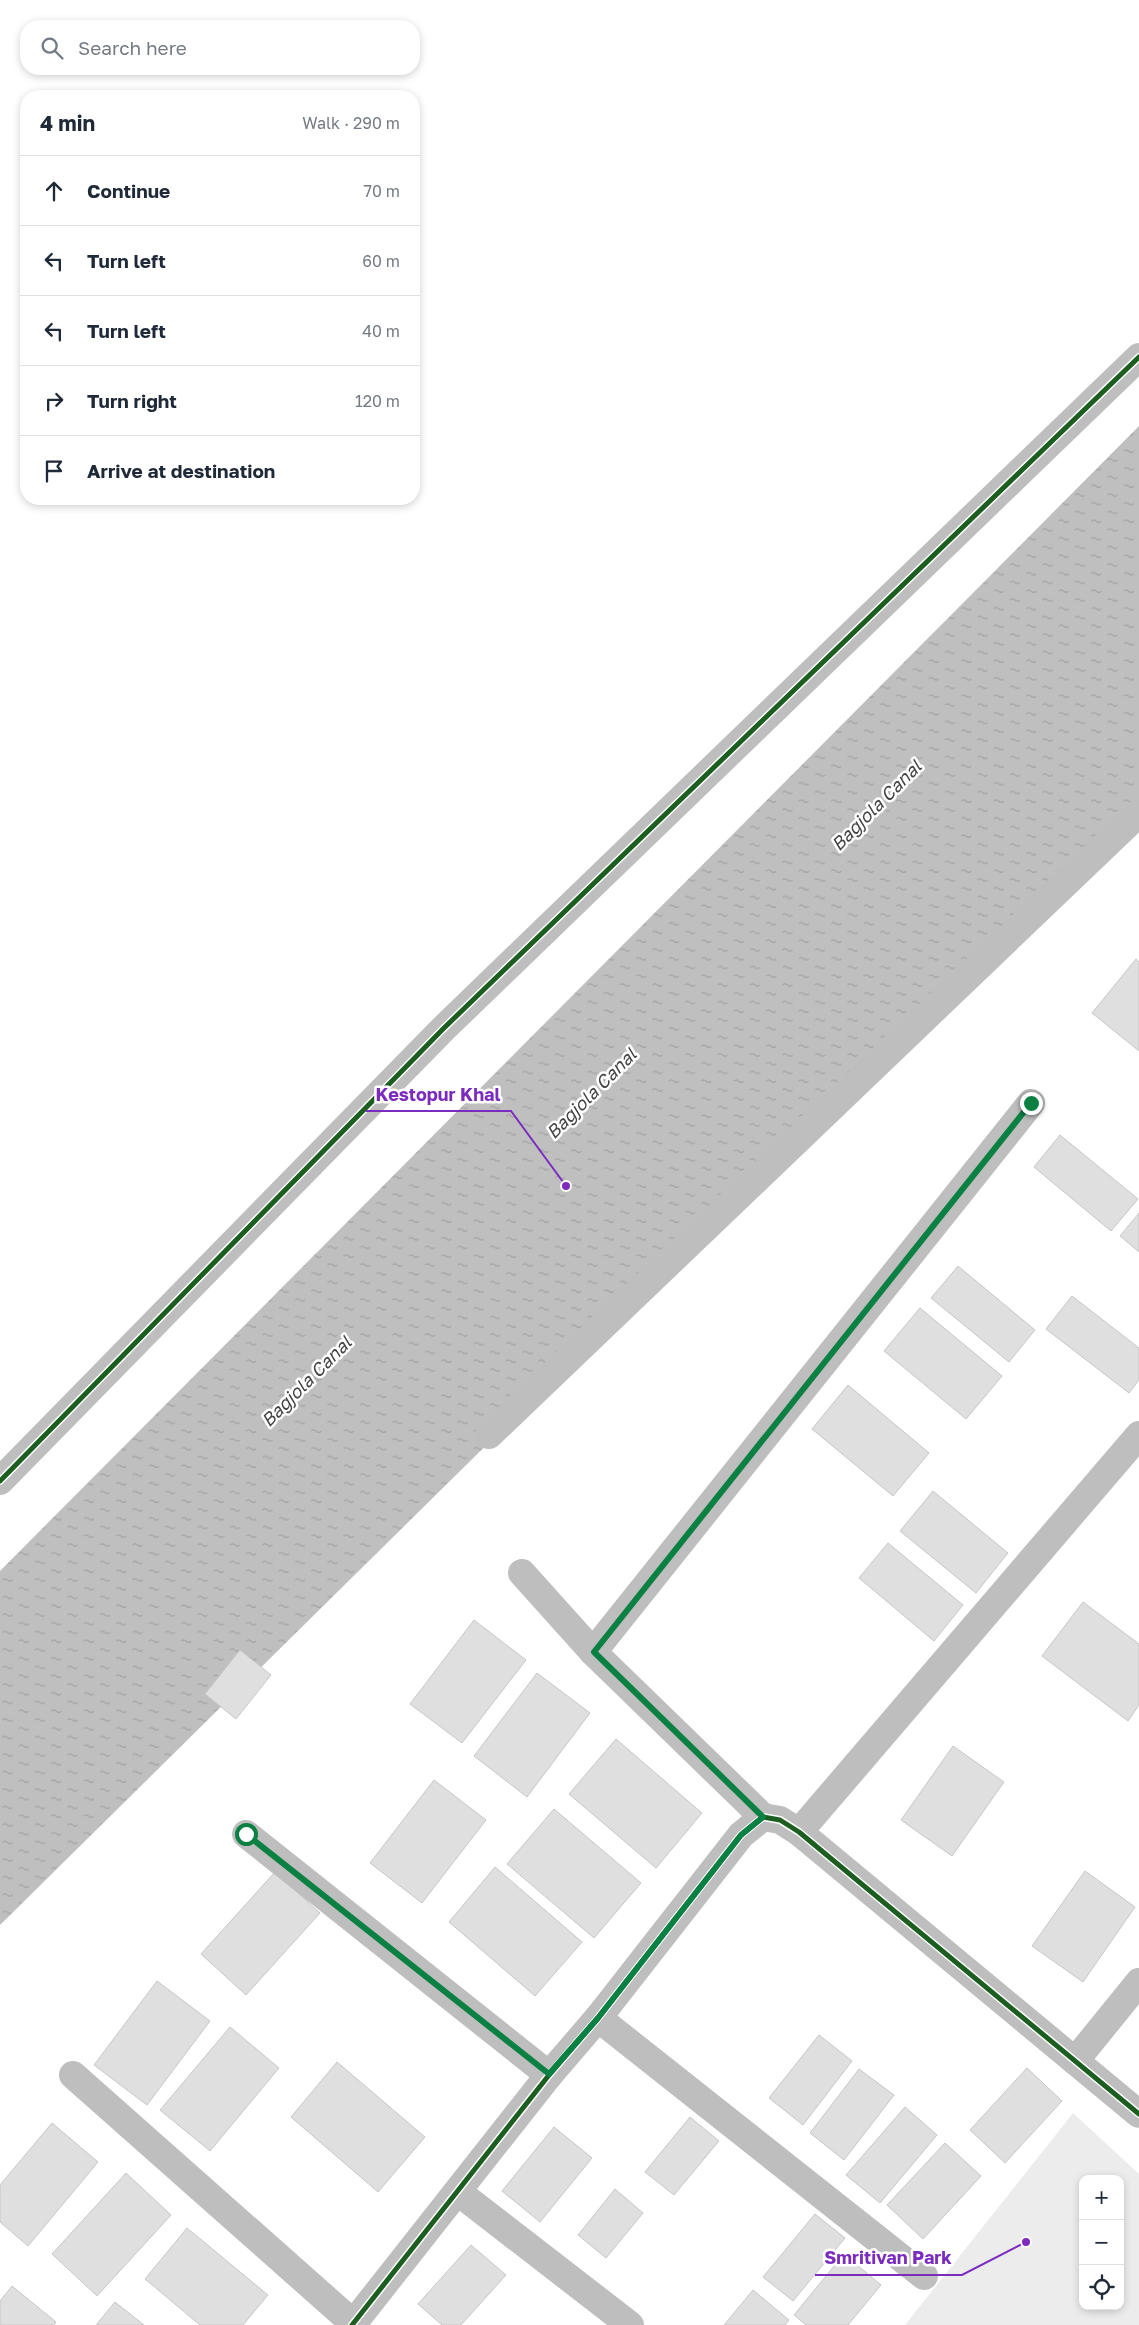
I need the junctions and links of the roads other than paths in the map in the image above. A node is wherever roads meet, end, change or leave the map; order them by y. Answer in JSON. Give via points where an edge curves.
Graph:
{"nodes":[{"id":1,"x":1139,"y":357,"type":"edge"},
{"id":2,"x":1139,"y":813,"type":"edge"},
{"id":3,"x":1031,"y":1103,"type":"dead end"},
{"id":4,"x":489,"y":1435,"type":"dead end"},
{"id":5,"x":1139,"y":1435,"type":"edge"},
{"id":6,"x":0,"y":1481,"type":"edge"},
{"id":7,"x":522,"y":1573,"type":"dead end"},
{"id":8,"x":594,"y":1652,"type":"junction"},
{"id":9,"x":763,"y":1817,"type":"junction"},
{"id":10,"x":799,"y":1832,"type":"junction"},
{"id":11,"x":246,"y":1834,"type":"dead end"},
{"id":12,"x":1139,"y":1982,"type":"edge"},
{"id":13,"x":598,"y":2018,"type":"junction"},
{"id":14,"x":1075,"y":2061,"type":"junction"},
{"id":15,"x":549,"y":2074,"type":"junction"},
{"id":16,"x":73,"y":2075,"type":"dead end"},
{"id":17,"x":1139,"y":2114,"type":"edge"},
{"id":18,"x":458,"y":2192,"type":"junction"},
{"id":19,"x":924,"y":2276,"type":"dead end"},
{"id":20,"x":353,"y":2324,"type":"edge"},
{"id":21,"x":630,"y":2325,"type":"edge"}],
"edges":[{"from":1,"to":6,"type":"street","via":[[444,1028]]},
{"from":2,"to":4,"type":"street"},
{"from":3,"to":8,"type":"street"},
{"from":5,"to":10,"type":"street"},
{"from":7,"to":8,"type":"street"},
{"from":8,"to":9,"type":"street"},
{"from":9,"to":10,"type":"street","via":[[780,1820]]},
{"from":9,"to":13,"type":"street","via":[[741,1835]]},
{"from":10,"to":14,"type":"street"},
{"from":11,"to":15,"type":"street"},
{"from":12,"to":14,"type":"street"},
{"from":13,"to":15,"type":"street"},
{"from":13,"to":19,"type":"street"},
{"from":14,"to":17,"type":"street"},
{"from":15,"to":18,"type":"street"},
{"from":16,"to":20,"type":"street"},
{"from":18,"to":20,"type":"street"},
{"from":18,"to":21,"type":"street"}]}
